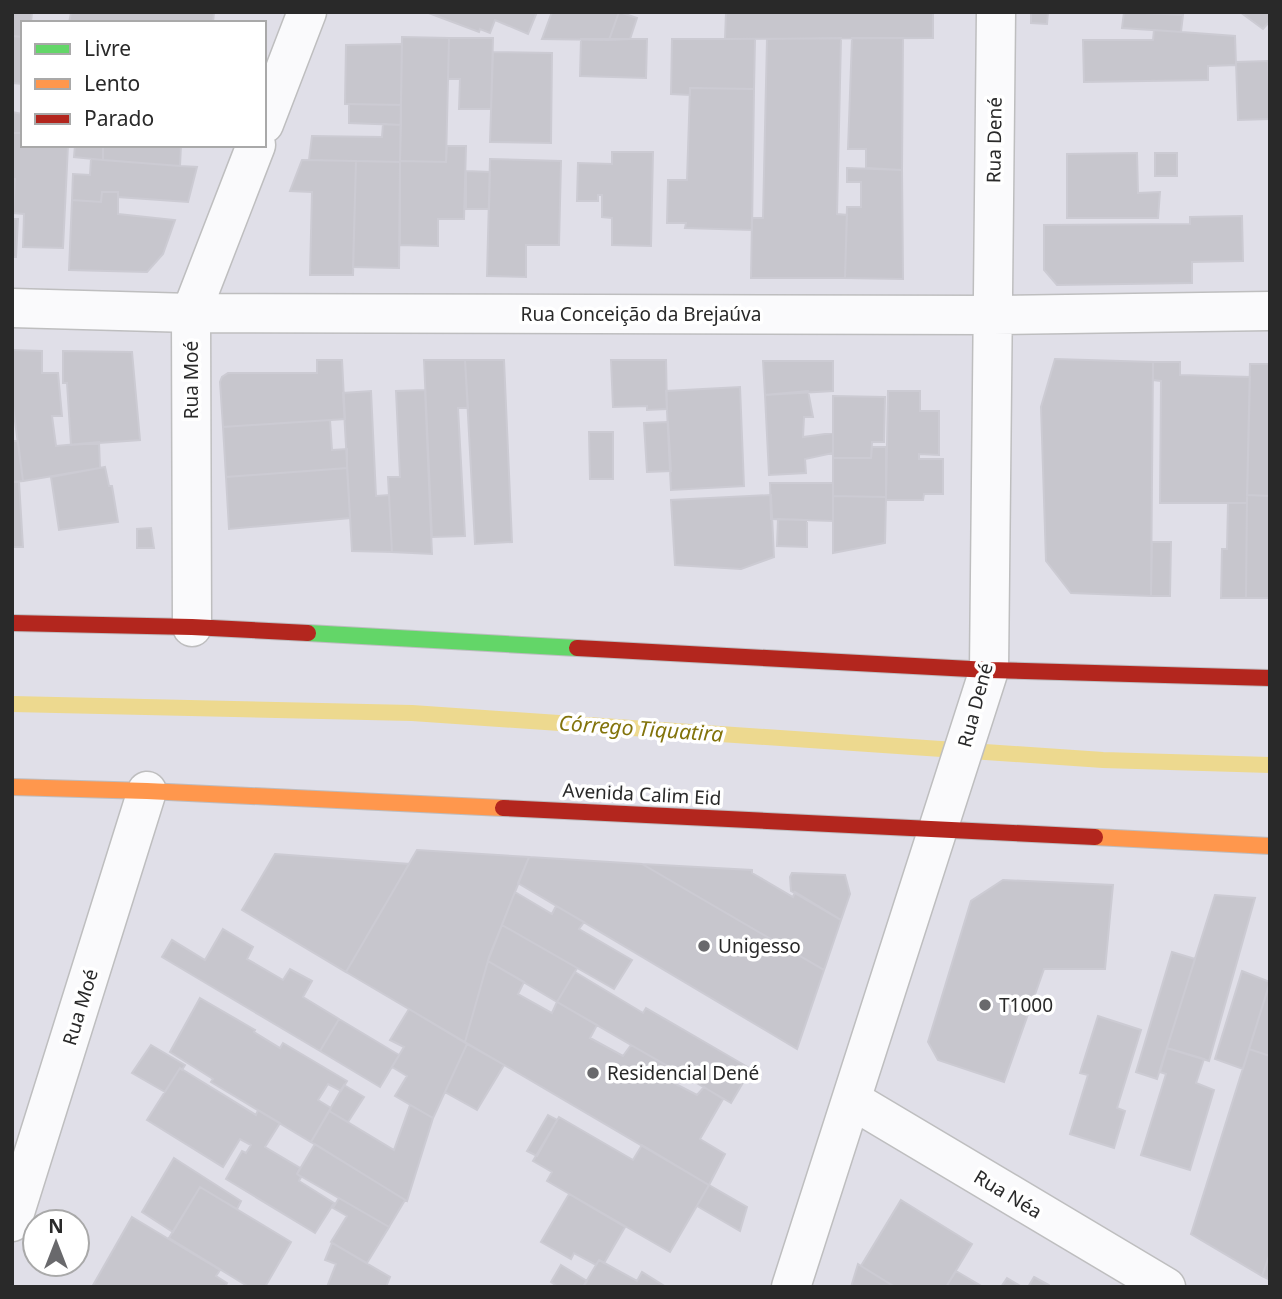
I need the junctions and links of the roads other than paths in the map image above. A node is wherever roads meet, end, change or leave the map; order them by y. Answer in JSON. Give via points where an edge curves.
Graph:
{"nodes":[{"id":1,"x":307,"y":12,"type":"edge"},
{"id":2,"x":996,"y":12,"type":"edge"},
{"id":3,"x":266,"y":119,"type":"edge"},
{"id":4,"x":255,"y":147,"type":"edge"},
{"id":5,"x":12,"y":308,"type":"edge"},
{"id":6,"x":1270,"y":311,"type":"edge"},
{"id":7,"x":191,"y":313,"type":"junction"},
{"id":8,"x":993,"y":315,"type":"junction"},
{"id":9,"x":12,"y":623,"type":"edge"},
{"id":10,"x":192,"y":627,"type":"junction"},
{"id":11,"x":989,"y":670,"type":"junction"},
{"id":12,"x":1270,"y":678,"type":"edge"},
{"id":13,"x":12,"y":787,"type":"edge"},
{"id":14,"x":147,"y":791,"type":"junction"},
{"id":15,"x":937,"y":829,"type":"junction"},
{"id":16,"x":1270,"y":846,"type":"edge"},
{"id":17,"x":852,"y":1100,"type":"junction"},
{"id":18,"x":12,"y":1222,"type":"edge"},
{"id":19,"x":791,"y":1287,"type":"edge"},
{"id":20,"x":1166,"y":1287,"type":"edge"}],
"edges":[{"from":1,"to":3,"type":"street"},
{"from":2,"to":8,"type":"street","name":"Rua Dené"},
{"from":4,"to":7,"type":"street","name":"Rua Moé"},
{"from":5,"to":7,"type":"street","name":"Rua Conceição da Brejaúva"},
{"from":6,"to":8,"type":"street","name":"Rua Conceição da Brejaúva"},
{"from":7,"to":8,"type":"street","name":"Rua Conceição da Brejaúva"},
{"from":7,"to":10,"type":"street","name":"Rua Moé"},
{"from":8,"to":11,"type":"street","name":"Rua Dené"},
{"from":9,"to":10,"type":"main road"},
{"from":10,"to":11,"type":"main road"},
{"from":11,"to":12,"type":"main road"},
{"from":11,"to":15,"type":"street","name":"Rua Dené"},
{"from":13,"to":14,"type":"main road","name":"Avenida Calim Eid"},
{"from":14,"to":15,"type":"main road","name":"Avenida Calim Eid"},
{"from":14,"to":18,"type":"street","name":"Rua Moé"},
{"from":15,"to":16,"type":"main road","name":"Avenida Calim Eid"},
{"from":15,"to":17,"type":"street","name":"Rua Dené"},
{"from":17,"to":19,"type":"street","name":"Rua Dené"},
{"from":17,"to":20,"type":"street","name":"Rua Néa"}]}
